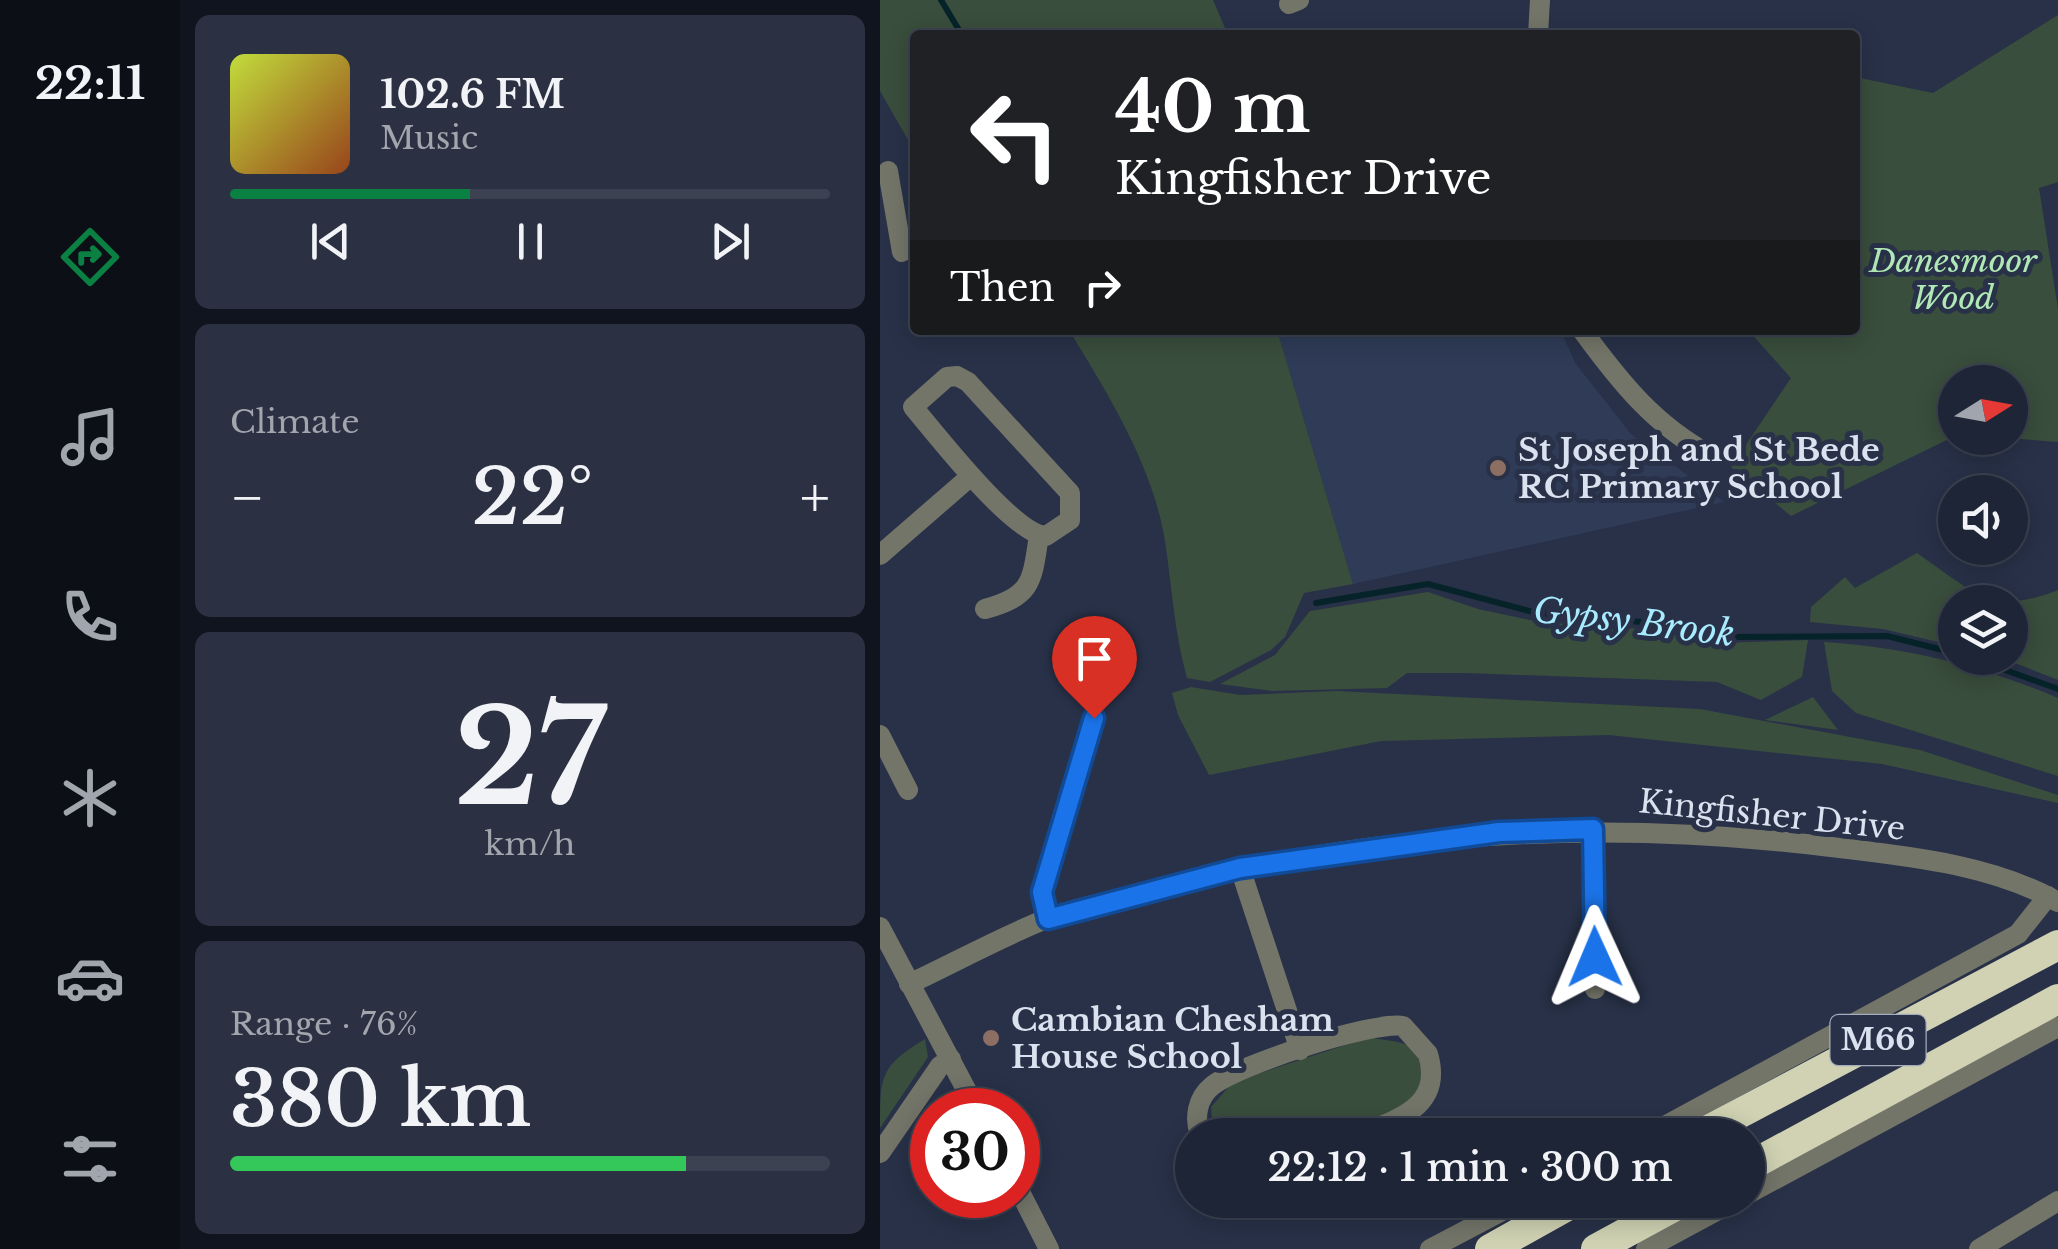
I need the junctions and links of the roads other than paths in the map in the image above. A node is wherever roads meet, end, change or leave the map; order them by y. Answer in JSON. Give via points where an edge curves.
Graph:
{"nodes":[{"id":1,"x":1540,"y":0,"type":"edge"},
{"id":2,"x":1538,"y":30,"type":"edge"},
{"id":3,"x":888,"y":171,"type":"dead end"},
{"id":4,"x":908,"y":251,"type":"edge"},
{"id":5,"x":880,"y":256,"type":"edge"},
{"id":6,"x":1586,"y":335,"type":"edge"},
{"id":7,"x":1712,"y":456,"type":"dead end"},
{"id":8,"x":971,"y":476,"type":"junction"},
{"id":9,"x":1039,"y":536,"type":"junction"},
{"id":10,"x":880,"y":555,"type":"edge"},
{"id":11,"x":986,"y":610,"type":"dead end"},
{"id":12,"x":1094,"y":718,"type":"dead end"},
{"id":13,"x":882,"y":745,"type":"edge"},
{"id":14,"x":908,"y":790,"type":"dead end"},
{"id":15,"x":1593,"y":829,"type":"junction"},
{"id":16,"x":1240,"y":868,"type":"junction"},
{"id":17,"x":2053,"y":899,"type":"edge"},
{"id":18,"x":1048,"y":919,"type":"junction"},
{"id":19,"x":880,"y":927,"type":"edge"},
{"id":20,"x":2058,"y":945,"type":"edge"},
{"id":21,"x":909,"y":984,"type":"junction"},
{"id":22,"x":1595,"y":989,"type":"dead end"},
{"id":23,"x":2058,"y":999,"type":"edge"},
{"id":24,"x":2058,"y":1027,"type":"edge"},
{"id":25,"x":1300,"y":1050,"type":"junction"},
{"id":26,"x":951,"y":1059,"type":"junction"},
{"id":27,"x":966,"y":1088,"type":"edge"},
{"id":28,"x":1199,"y":1118,"type":"edge"},
{"id":29,"x":1403,"y":1118,"type":"edge"},
{"id":30,"x":1679,"y":1118,"type":"edge"},
{"id":31,"x":1731,"y":1118,"type":"edge"},
{"id":32,"x":880,"y":1153,"type":"edge"},
{"id":33,"x":1765,"y":1158,"type":"edge"},
{"id":34,"x":1765,"y":1185,"type":"edge"},
{"id":35,"x":2058,"y":1201,"type":"edge"},
{"id":36,"x":1033,"y":1218,"type":"edge"},
{"id":37,"x":1489,"y":1218,"type":"edge"},
{"id":38,"x":1546,"y":1218,"type":"edge"},
{"id":39,"x":1653,"y":1218,"type":"edge"},
{"id":40,"x":1704,"y":1218,"type":"edge"},
{"id":41,"x":1049,"y":1249,"type":"edge"},
{"id":42,"x":1430,"y":1249,"type":"edge"},
{"id":43,"x":1490,"y":1249,"type":"edge"},
{"id":44,"x":1596,"y":1249,"type":"edge"},
{"id":45,"x":1646,"y":1249,"type":"edge"},
{"id":46,"x":1979,"y":1249,"type":"edge"}],
"edges":[{"from":1,"to":2,"type":"street"},
{"from":3,"to":4,"type":"street"},
{"from":4,"to":5,"type":"street"},
{"from":6,"to":7,"type":"street","via":[[1624,389],[1676,437]]},
{"from":8,"to":9,"type":"street"},
{"from":8,"to":9,"type":"street","via":[[913,406],[947,377],[968,382],[1070,493],[1070,520]]},
{"from":8,"to":10,"type":"street"},
{"from":9,"to":11,"type":"street","via":[[1027,589],[1014,602]]},
{"from":12,"to":18,"type":"street","via":[[1042,892]]},
{"from":13,"to":14,"type":"street"},
{"from":15,"to":16,"type":"street","name":"Kingfisher Drive","via":[[1499,832]]},
{"from":15,"to":17,"type":"street","name":"Kingfisher Drive","via":[[1849,849],[1990,875]]},
{"from":15,"to":22,"type":"street"},
{"from":16,"to":18,"type":"street","name":"Kingfisher Drive"},
{"from":16,"to":25,"type":"street"},
{"from":17,"to":30,"type":"street","via":[[2018,934]]},
{"from":18,"to":21,"type":"street","name":"Kingfisher Drive"},
{"from":19,"to":21,"type":"street"},
{"from":20,"to":31,"type":"highway","number":"M66"},
{"from":21,"to":26,"type":"street"},
{"from":23,"to":33,"type":"highway","number":"M66"},
{"from":24,"to":34,"type":"street"},
{"from":25,"to":28,"type":"street","via":[[1213,1085],[1198,1106]]},
{"from":25,"to":29,"type":"street","via":[[1403,1026],[1423,1044],[1432,1065],[1423,1102]]},
{"from":26,"to":27,"type":"street"},
{"from":26,"to":32,"type":"street"},
{"from":35,"to":46,"type":"street"},
{"from":36,"to":41,"type":"street"},
{"from":37,"to":42,"type":"street"},
{"from":38,"to":43,"type":"highway"},
{"from":39,"to":44,"type":"highway"},
{"from":40,"to":45,"type":"street"}]}
